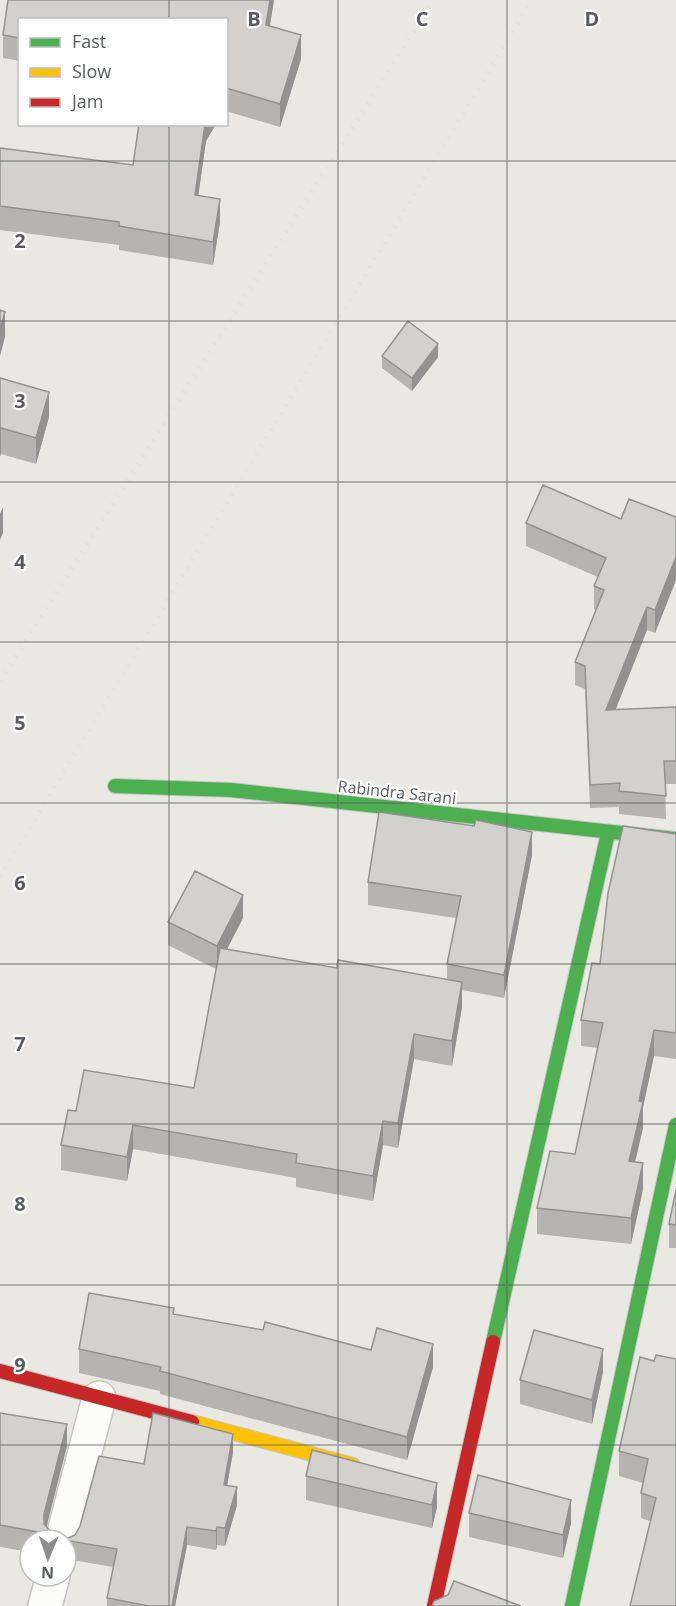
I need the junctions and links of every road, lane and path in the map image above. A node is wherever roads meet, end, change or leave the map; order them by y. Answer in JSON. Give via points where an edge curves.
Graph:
{"nodes":[{"id":1,"x":115,"y":786,"type":"dead end"},
{"id":2,"x":608,"y":833,"type":"junction"},
{"id":3,"x":676,"y":839,"type":"edge"},
{"id":4,"x":676,"y":1125,"type":"edge"},
{"id":5,"x":0,"y":1371,"type":"edge"},
{"id":6,"x":99,"y":1398,"type":"junction"},
{"id":7,"x":369,"y":1470,"type":"edge"},
{"id":8,"x":65,"y":1528,"type":"edge"},
{"id":9,"x":50,"y":1588,"type":"edge"},
{"id":10,"x":45,"y":1606,"type":"edge"},
{"id":11,"x":434,"y":1606,"type":"edge"},
{"id":12,"x":572,"y":1606,"type":"edge"}],
"edges":[{"from":1,"to":2,"type":"street","name":"Rabindra Sarani","via":[[231,790]]},
{"from":2,"to":3,"type":"street","name":"Rabindra Sarani"},
{"from":2,"to":11,"type":"street","via":[[454,1492]]},
{"from":4,"to":12,"type":"street"},
{"from":5,"to":6,"type":"street"},
{"from":6,"to":7,"type":"street"},
{"from":6,"to":8,"type":"street"},
{"from":9,"to":10,"type":"street"}]}
